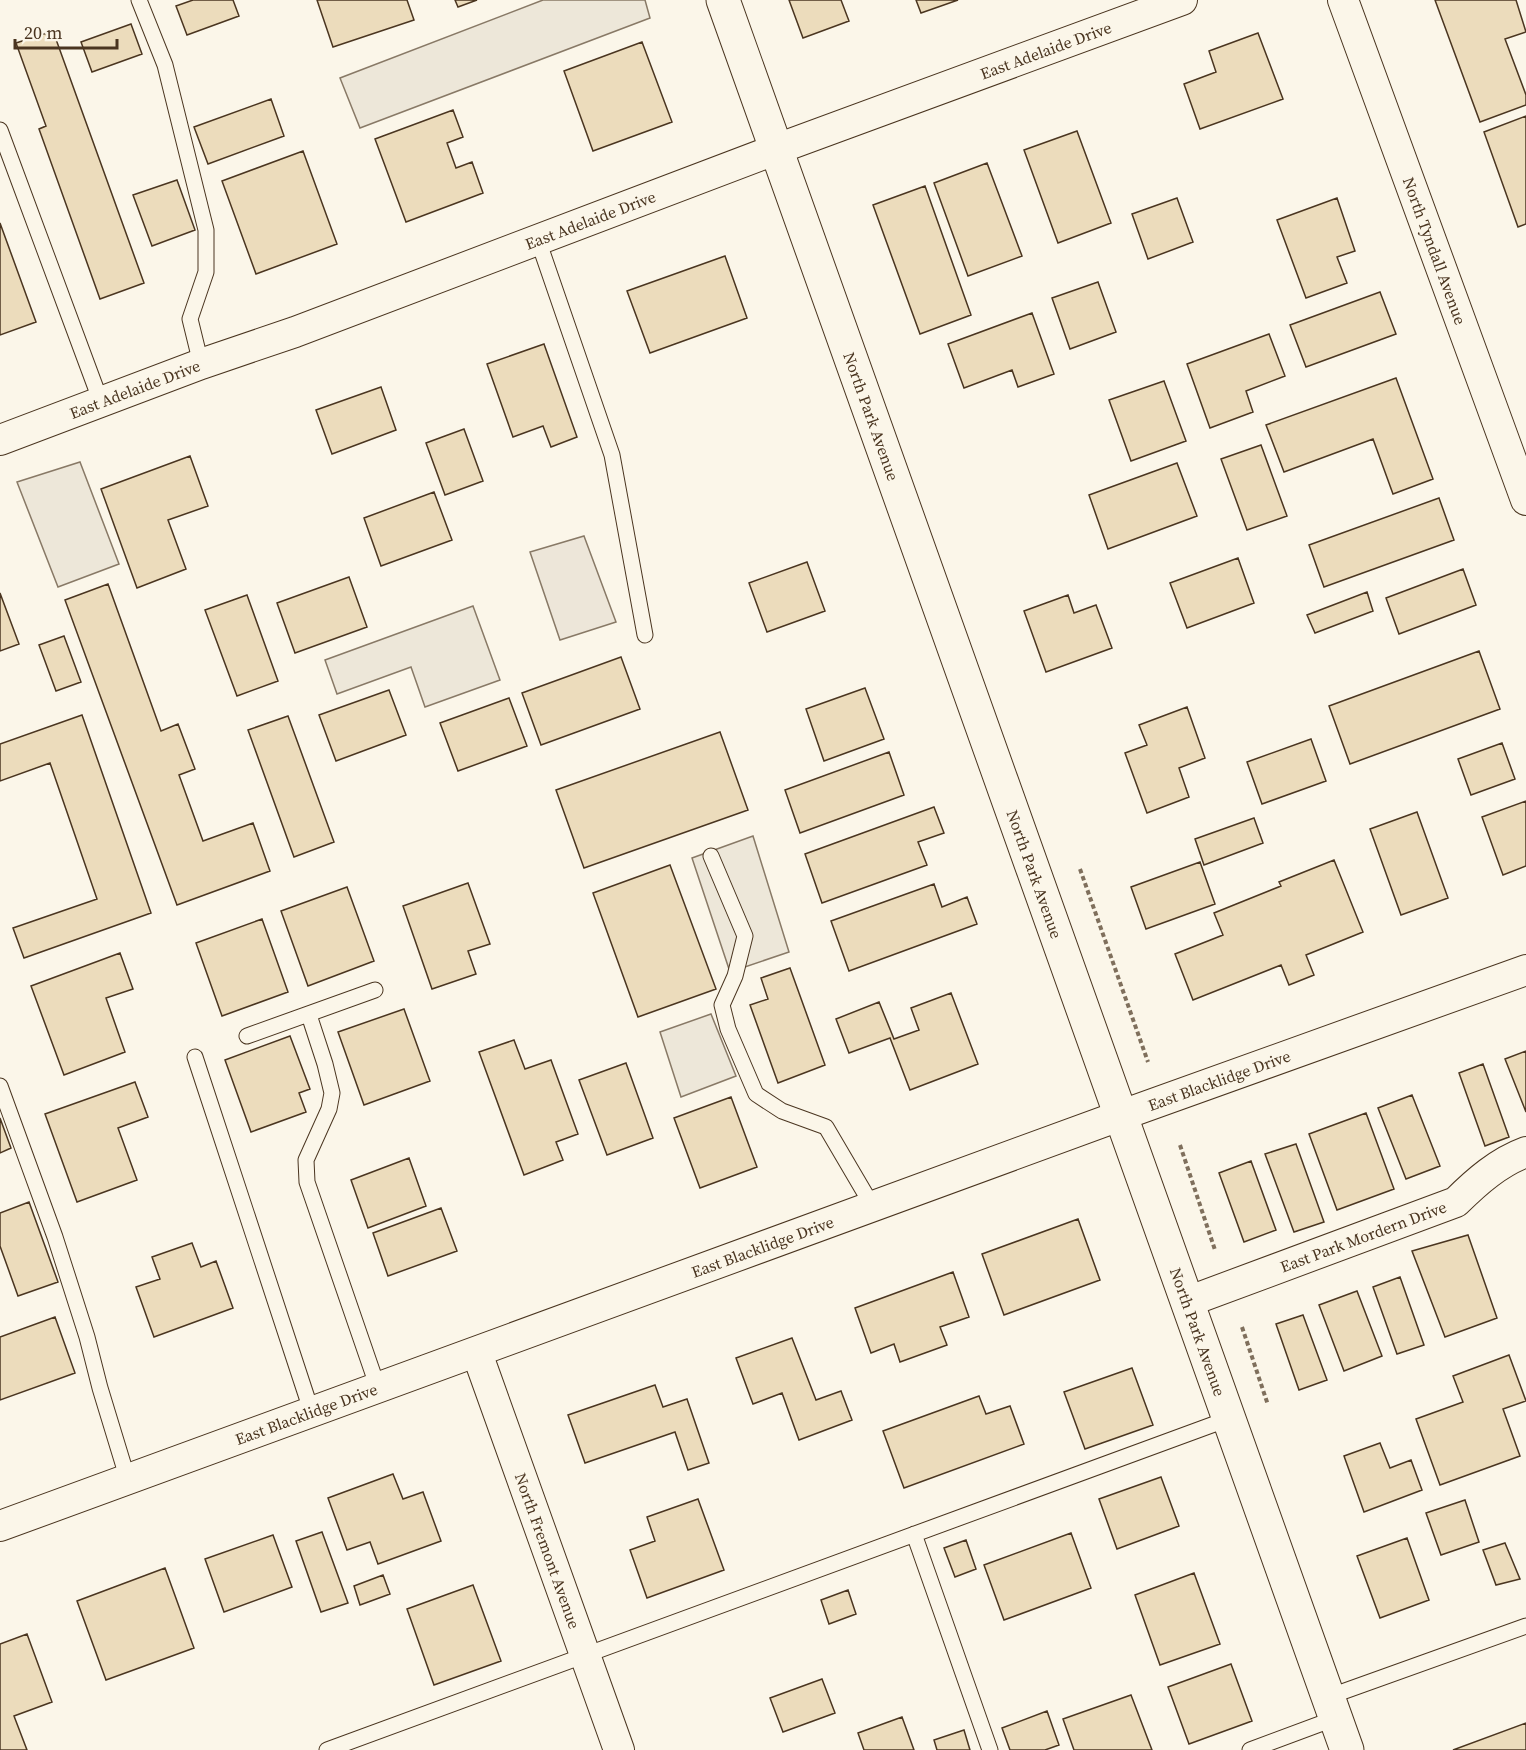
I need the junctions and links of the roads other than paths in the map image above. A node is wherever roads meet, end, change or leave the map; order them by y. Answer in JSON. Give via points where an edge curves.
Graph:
{"nodes":[{"id":1,"x":140,"y":0,"type":"edge"},
{"id":2,"x":723,"y":0,"type":"edge"},
{"id":3,"x":1182,"y":0,"type":"edge"},
{"id":4,"x":1343,"y":0,"type":"edge"},
{"id":5,"x":0,"y":130,"type":"edge"},
{"id":6,"x":777,"y":149,"type":"junction"},
{"id":7,"x":538,"y":240,"type":"junction"},
{"id":8,"x":201,"y":364,"type":"junction"},
{"id":9,"x":101,"y":402,"type":"junction"},
{"id":10,"x":0,"y":440,"type":"edge"},
{"id":11,"x":1526,"y":500,"type":"edge"},
{"id":12,"x":645,"y":635,"type":"dead end"},
{"id":13,"x":711,"y":856,"type":"dead end"},
{"id":14,"x":1526,"y":970,"type":"edge"},
{"id":15,"x":375,"y":990,"type":"dead end"},
{"id":16,"x":309,"y":1015,"type":"junction"},
{"id":17,"x":247,"y":1036,"type":"dead end"},
{"id":18,"x":195,"y":1057,"type":"dead end"},
{"id":19,"x":0,"y":1086,"type":"edge"},
{"id":20,"x":1122,"y":1115,"type":"junction"},
{"id":21,"x":1526,"y":1152,"type":"edge"},
{"id":22,"x":873,"y":1207,"type":"junction"},
{"id":23,"x":1187,"y":1302,"type":"junction"},
{"id":24,"x":477,"y":1353,"type":"junction"},
{"id":25,"x":378,"y":1389,"type":"junction"},
{"id":26,"x":312,"y":1413,"type":"junction"},
{"id":27,"x":1228,"y":1419,"type":"junction"},
{"id":28,"x":128,"y":1480,"type":"junction"},
{"id":29,"x":0,"y":1526,"type":"edge"},
{"id":30,"x":914,"y":1534,"type":"junction"},
{"id":31,"x":1526,"y":1626,"type":"edge"},
{"id":32,"x":585,"y":1654,"type":"junction"},
{"id":33,"x":1332,"y":1708,"type":"junction"},
{"id":34,"x":327,"y":1750,"type":"edge"},
{"id":35,"x":619,"y":1750,"type":"edge"},
{"id":36,"x":990,"y":1750,"type":"edge"},
{"id":37,"x":1250,"y":1750,"type":"edge"},
{"id":38,"x":1347,"y":1750,"type":"edge"}],
"edges":[{"from":1,"to":8,"type":"lane","via":[[165,65],[206,230],[206,272],[190,319]]},
{"from":2,"to":6,"type":"street","name":"North Park Avenue"},
{"from":3,"to":6,"type":"street","name":"East Adelaide Drive"},
{"from":4,"to":11,"type":"street","name":"North Tyndall Avenue"},
{"from":5,"to":9,"type":"lane"},
{"from":6,"to":7,"type":"street","name":"East Adelaide Drive"},
{"from":6,"to":20,"type":"street","name":"North Park Avenue"},
{"from":7,"to":8,"type":"street","name":"East Adelaide Drive"},
{"from":7,"to":12,"type":"lane","via":[[612,455]]},
{"from":8,"to":9,"type":"street","name":"East Adelaide Drive"},
{"from":9,"to":10,"type":"street","name":"East Adelaide Drive"},
{"from":13,"to":22,"type":"lane","via":[[745,936],[735,976],[722,1005],[756,1094],[782,1111],[826,1127]]},
{"from":14,"to":20,"type":"street","name":"East Blacklidge Drive"},
{"from":15,"to":16,"type":"lane"},
{"from":16,"to":17,"type":"lane"},
{"from":16,"to":25,"type":"lane","via":[[332,1093],[306,1160],[307,1182]]},
{"from":18,"to":26,"type":"lane"},
{"from":19,"to":28,"type":"lane","via":[[55,1237]]},
{"from":20,"to":22,"type":"street","name":"East Blacklidge Drive"},
{"from":20,"to":23,"type":"street","name":"North Park Avenue"},
{"from":21,"to":23,"type":"street","name":"East Park Mordern Drive","via":[[1478,1180],[1456,1202]]},
{"from":22,"to":24,"type":"street","name":"East Blacklidge Drive"},
{"from":23,"to":27,"type":"street","name":"North Park Avenue"},
{"from":24,"to":25,"type":"street","name":"East Blacklidge Drive"},
{"from":24,"to":32,"type":"street","name":"North Fremont Avenue"},
{"from":25,"to":26,"type":"street","name":"East Blacklidge Drive"},
{"from":26,"to":28,"type":"street","name":"East Blacklidge Drive"},
{"from":27,"to":30,"type":"lane"},
{"from":27,"to":33,"type":"street","name":"North Park Avenue"},
{"from":28,"to":29,"type":"street","name":"East Blacklidge Drive"},
{"from":30,"to":32,"type":"lane"},
{"from":30,"to":36,"type":"lane"},
{"from":31,"to":33,"type":"lane"},
{"from":32,"to":34,"type":"lane"},
{"from":32,"to":35,"type":"street","name":"North Fremont Avenue"},
{"from":33,"to":37,"type":"lane"},
{"from":33,"to":38,"type":"street","name":"North Park Avenue"}]}
